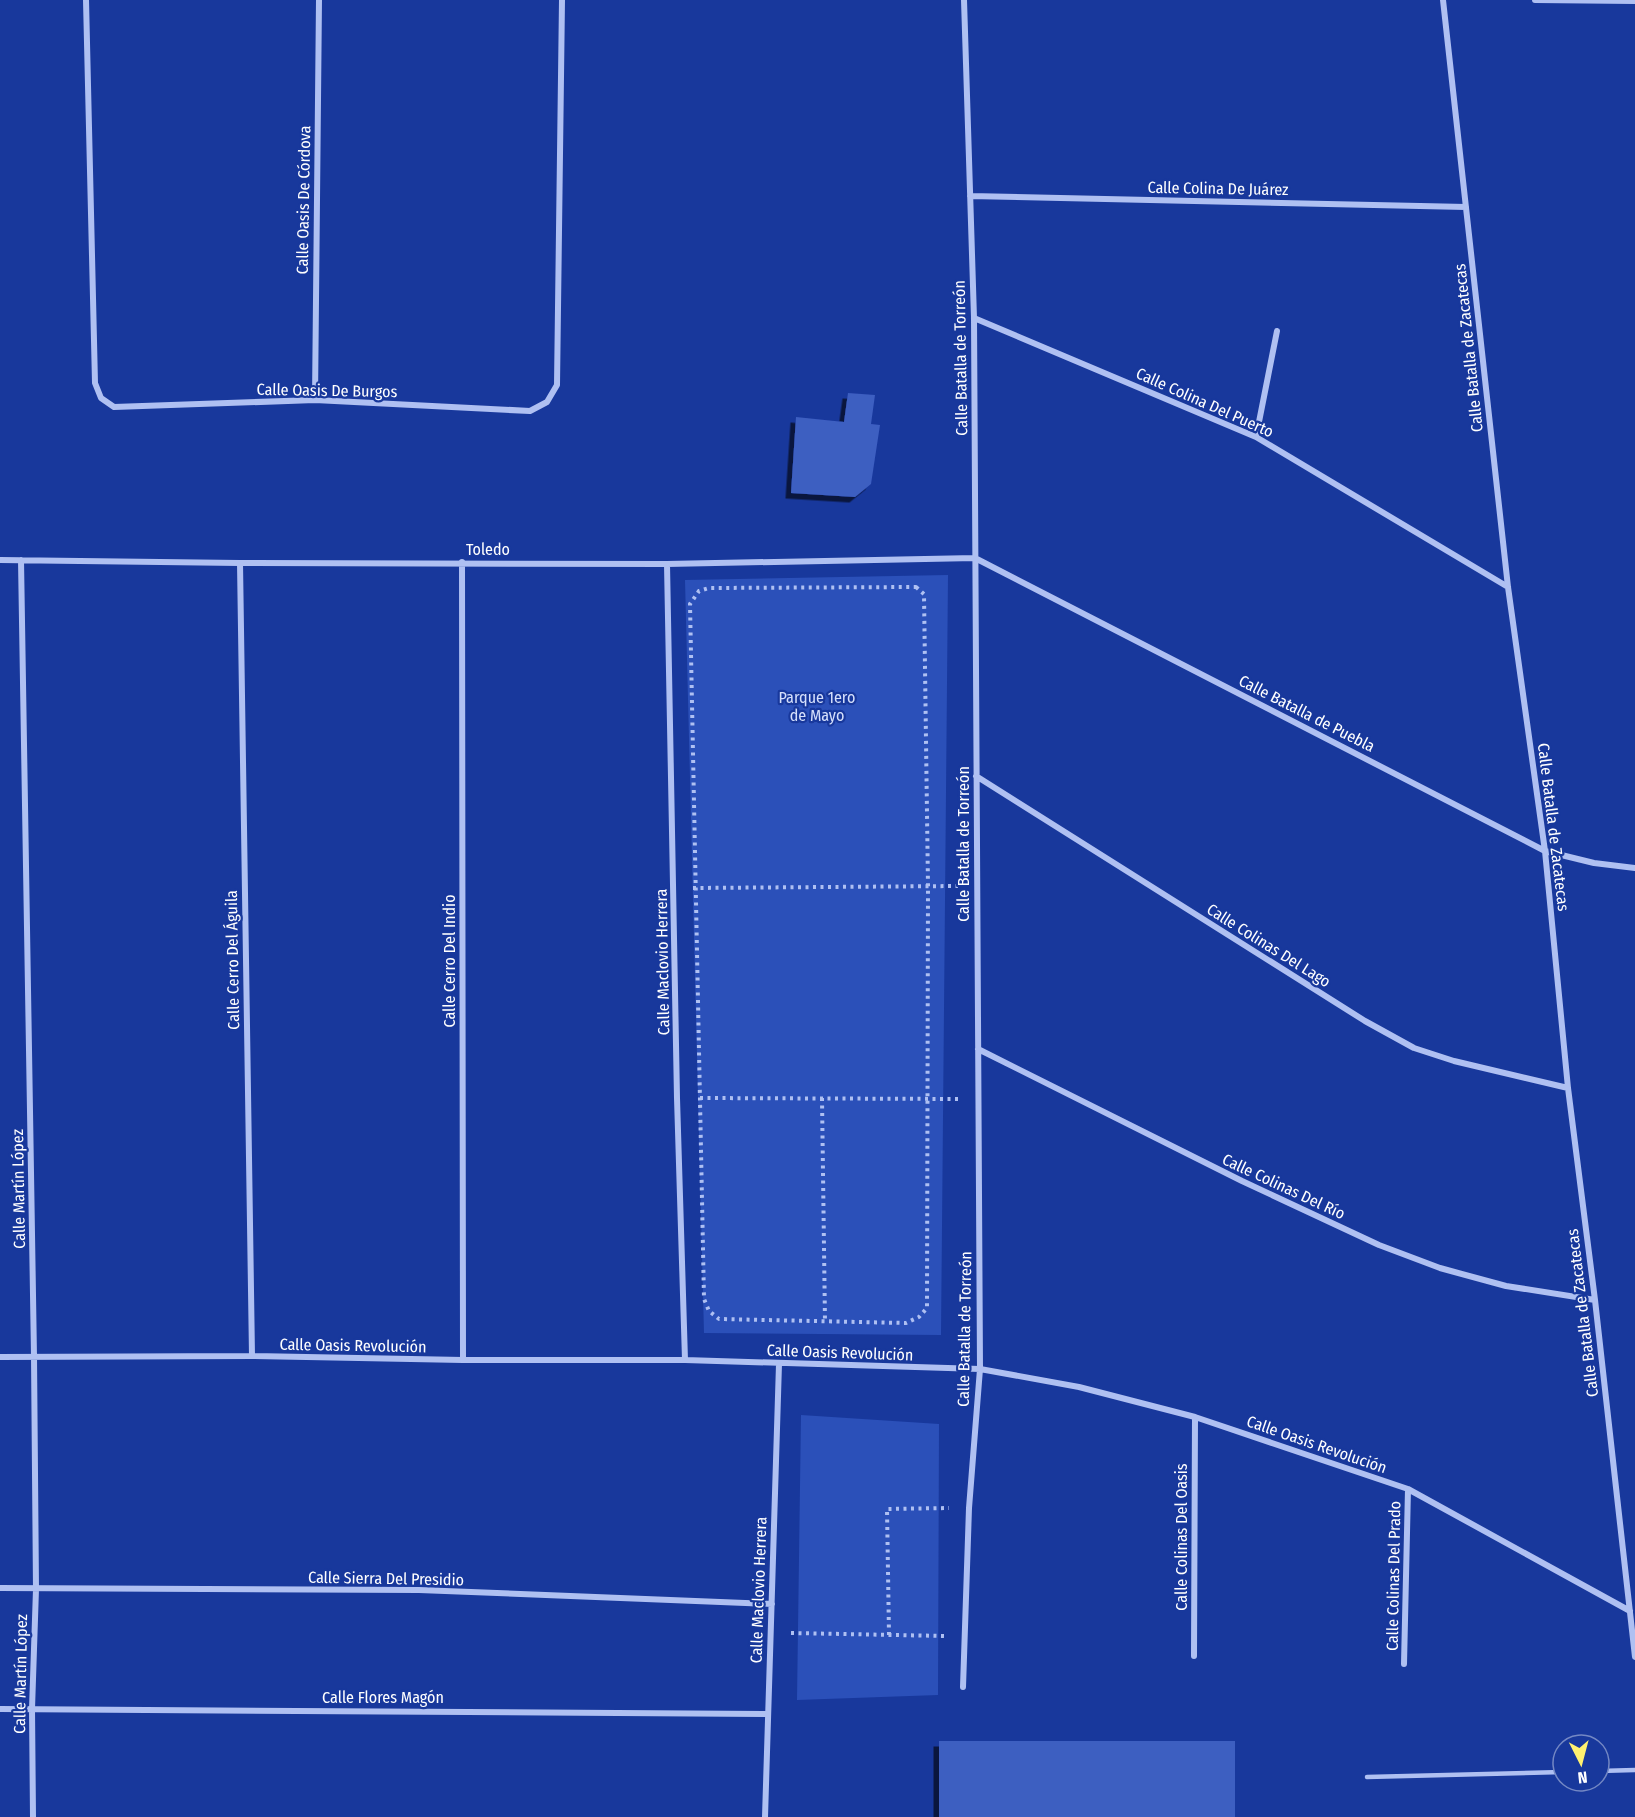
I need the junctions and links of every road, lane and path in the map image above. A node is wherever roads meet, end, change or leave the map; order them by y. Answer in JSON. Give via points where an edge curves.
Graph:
{"nodes":[{"id":1,"x":86,"y":0,"type":"edge"},
{"id":2,"x":319,"y":0,"type":"edge"},
{"id":3,"x":562,"y":0,"type":"edge"},
{"id":4,"x":964,"y":0,"type":"edge"},
{"id":5,"x":1443,"y":0,"type":"edge"},
{"id":6,"x":1535,"y":0,"type":"edge"},
{"id":7,"x":1635,"y":1,"type":"edge"},
{"id":8,"x":970,"y":196,"type":"junction"},
{"id":9,"x":1466,"y":207,"type":"junction"},
{"id":10,"x":974,"y":318,"type":"junction"},
{"id":11,"x":1277,"y":331,"type":"dead end"},
{"id":12,"x":315,"y":400,"type":"junction"},
{"id":13,"x":1256,"y":437,"type":"junction"},
{"id":14,"x":975,"y":558,"type":"junction"},
{"id":15,"x":0,"y":560,"type":"edge"},
{"id":16,"x":21,"y":560,"type":"junction"},
{"id":17,"x":462,"y":562,"type":"junction"},
{"id":18,"x":240,"y":563,"type":"junction"},
{"id":19,"x":667,"y":564,"type":"junction"},
{"id":20,"x":1508,"y":587,"type":"junction"},
{"id":21,"x":976,"y":776,"type":"junction"},
{"id":22,"x":1545,"y":851,"type":"junction"},
{"id":23,"x":1635,"y":868,"type":"edge"},
{"id":24,"x":928,"y":886,"type":"junction"},
{"id":25,"x":977,"y":886,"type":"junction"},
{"id":26,"x":674,"y":888,"type":"junction"},
{"id":27,"x":695,"y":888,"type":"junction"},
{"id":28,"x":978,"y":1049,"type":"junction"},
{"id":29,"x":1568,"y":1088,"type":"junction"},
{"id":30,"x":677,"y":1098,"type":"junction"},
{"id":31,"x":700,"y":1098,"type":"junction"},
{"id":32,"x":822,"y":1098,"type":"junction"},
{"id":33,"x":927,"y":1099,"type":"junction"},
{"id":34,"x":978,"y":1099,"type":"junction"},
{"id":35,"x":1595,"y":1300,"type":"junction"},
{"id":36,"x":825,"y":1322,"type":"junction"},
{"id":37,"x":34,"y":1356,"type":"junction"},
{"id":38,"x":252,"y":1356,"type":"junction"},
{"id":39,"x":0,"y":1357,"type":"edge"},
{"id":40,"x":463,"y":1360,"type":"junction"},
{"id":41,"x":685,"y":1360,"type":"junction"},
{"id":42,"x":779,"y":1364,"type":"junction"},
{"id":43,"x":980,"y":1369,"type":"junction"},
{"id":44,"x":1195,"y":1417,"type":"junction"},
{"id":45,"x":1408,"y":1489,"type":"junction"},
{"id":46,"x":969,"y":1508,"type":"junction"},
{"id":47,"x":0,"y":1588,"type":"edge"},
{"id":48,"x":36,"y":1589,"type":"junction"},
{"id":49,"x":772,"y":1604,"type":"junction"},
{"id":50,"x":1630,"y":1611,"type":"junction"},
{"id":51,"x":771,"y":1632,"type":"junction"},
{"id":52,"x":889,"y":1635,"type":"junction"},
{"id":53,"x":965,"y":1636,"type":"junction"},
{"id":54,"x":1194,"y":1656,"type":"dead end"},
{"id":55,"x":1635,"y":1657,"type":"edge"},
{"id":56,"x":1404,"y":1664,"type":"dead end"},
{"id":57,"x":963,"y":1687,"type":"dead end"},
{"id":58,"x":0,"y":1709,"type":"edge"},
{"id":59,"x":32,"y":1709,"type":"junction"},
{"id":60,"x":767,"y":1714,"type":"junction"},
{"id":61,"x":1635,"y":1770,"type":"edge"},
{"id":62,"x":1611,"y":1771,"type":"edge"},
{"id":63,"x":1551,"y":1772,"type":"edge"},
{"id":64,"x":1367,"y":1777,"type":"dead end"},
{"id":65,"x":33,"y":1817,"type":"edge"},
{"id":66,"x":765,"y":1817,"type":"edge"}],
"edges":[{"from":1,"to":12,"type":"street","name":"Calle Oasis De Burgos","via":[[95,383],[101,398],[114,406]]},
{"from":2,"to":12,"type":"street","name":"Calle Oasis De Córdova"},
{"from":3,"to":12,"type":"street","name":"Calle Oasis De Burgos","via":[[557,385],[547,402],[530,411]]},
{"from":4,"to":8,"type":"street","name":"Calle Batalla de Torreón"},
{"from":5,"to":9,"type":"street","name":"Calle Batalla de Zacatecas"},
{"from":6,"to":7,"type":"street"},
{"from":8,"to":9,"type":"street","name":"Calle Colina De Juárez"},
{"from":8,"to":10,"type":"street","name":"Calle Batalla de Torreón"},
{"from":9,"to":20,"type":"street","name":"Calle Batalla de Zacatecas"},
{"from":10,"to":13,"type":"street","name":"Calle Colina Del Puerto"},
{"from":10,"to":14,"type":"street","name":"Calle Batalla de Torreón"},
{"from":11,"to":13,"type":"street"},
{"from":13,"to":20,"type":"street","name":"Calle Colina Del Puerto"},
{"from":14,"to":19,"type":"street","name":"Toledo"},
{"from":14,"to":21,"type":"street","name":"Calle Batalla de Torreón"},
{"from":14,"to":22,"type":"street","name":"Calle Batalla de Puebla"},
{"from":15,"to":16,"type":"street","name":"Toledo"},
{"from":16,"to":18,"type":"street","name":"Toledo"},
{"from":16,"to":37,"type":"street","name":"Calle Martín López"},
{"from":17,"to":18,"type":"street","name":"Toledo"},
{"from":17,"to":19,"type":"street","name":"Toledo"},
{"from":17,"to":40,"type":"street","name":"Calle Cerro Del Indio"},
{"from":18,"to":38,"type":"street","name":"Calle Cerro Del Águila"},
{"from":19,"to":26,"type":"street","name":"Calle Maclovio Herrera"},
{"from":20,"to":22,"type":"street","name":"Calle Batalla de Zacatecas"},
{"from":21,"to":25,"type":"street","name":"Calle Batalla de Torreón"},
{"from":21,"to":29,"type":"street","name":"Calle Colinas Del Lago","via":[[1414,1048]]},
{"from":22,"to":23,"type":"street","name":"Calle Batalla de Puebla"},
{"from":22,"to":29,"type":"street","name":"Calle Batalla de Zacatecas"},
{"from":24,"to":25,"type":"path"},
{"from":24,"to":27,"type":"path"},
{"from":24,"to":27,"type":"path","via":[[924,594],[916,587],[709,588],[699,591],[690,604]]},
{"from":24,"to":33,"type":"path"},
{"from":25,"to":28,"type":"street","name":"Calle Batalla de Torreón"},
{"from":26,"to":27,"type":"path"},
{"from":26,"to":30,"type":"street","name":"Calle Maclovio Herrera"},
{"from":27,"to":31,"type":"path"},
{"from":28,"to":34,"type":"street","name":"Calle Batalla de Torreón"},
{"from":28,"to":35,"type":"street","name":"Calle Colinas Del Río","via":[[1379,1245],[1440,1268],[1506,1286]]},
{"from":29,"to":35,"type":"street","name":"Calle Batalla de Zacatecas"},
{"from":30,"to":31,"type":"path"},
{"from":30,"to":41,"type":"street","name":"Calle Maclovio Herrera"},
{"from":31,"to":32,"type":"path"},
{"from":31,"to":36,"type":"path","via":[[704,1299],[709,1311],[719,1319]]},
{"from":32,"to":33,"type":"path"},
{"from":32,"to":36,"type":"path"},
{"from":33,"to":34,"type":"path"},
{"from":33,"to":36,"type":"path","via":[[927,1308],[906,1323]]},
{"from":34,"to":43,"type":"street","name":"Calle Batalla de Torreón"},
{"from":35,"to":50,"type":"street","name":"Calle Batalla de Zacatecas"},
{"from":37,"to":38,"type":"street","name":"Calle Oasis Revolución"},
{"from":37,"to":39,"type":"street","name":"Calle Oasis Revolución"},
{"from":37,"to":48,"type":"street","name":"Calle Martín López"},
{"from":38,"to":40,"type":"street","name":"Calle Oasis Revolución"},
{"from":40,"to":41,"type":"street","name":"Calle Oasis Revolución"},
{"from":41,"to":42,"type":"street","name":"Calle Oasis Revolución"},
{"from":42,"to":43,"type":"street","name":"Calle Oasis Revolución"},
{"from":42,"to":49,"type":"street","name":"Calle Maclovio Herrera"},
{"from":43,"to":44,"type":"street","name":"Calle Oasis Revolución","via":[[1079,1387]]},
{"from":43,"to":46,"type":"street","name":"Calle Batalla de Torreón"},
{"from":44,"to":45,"type":"street","name":"Calle Oasis Revolución"},
{"from":44,"to":54,"type":"street","name":"Calle Colinas Del Oasis"},
{"from":45,"to":50,"type":"street","name":"Calle Oasis Revolución"},
{"from":45,"to":56,"type":"street","name":"Calle Colinas Del Prado"},
{"from":46,"to":52,"type":"path","via":[[887,1509]]},
{"from":46,"to":53,"type":"street","name":"Calle Batalla de Torreón"},
{"from":47,"to":48,"type":"street","name":"Calle Sierra Del Presidio"},
{"from":48,"to":49,"type":"street","name":"Calle Sierra Del Presidio","via":[[419,1590]]},
{"from":48,"to":59,"type":"street","name":"Calle Martín López"},
{"from":49,"to":51,"type":"street","name":"Calle Maclovio Herrera"},
{"from":50,"to":55,"type":"street","name":"Calle Batalla de Zacatecas"},
{"from":51,"to":52,"type":"path"},
{"from":51,"to":60,"type":"street","name":"Calle Maclovio Herrera"},
{"from":52,"to":53,"type":"path"},
{"from":53,"to":57,"type":"street","name":"Calle Batalla de Torreón"},
{"from":58,"to":59,"type":"street","name":"Calle Flores Magón"},
{"from":59,"to":60,"type":"street","name":"Calle Flores Magón"},
{"from":59,"to":65,"type":"street","name":"Calle Martín López"},
{"from":60,"to":66,"type":"street","name":"Calle Maclovio Herrera"},
{"from":61,"to":62,"type":"lane"},
{"from":63,"to":64,"type":"lane"}]}
